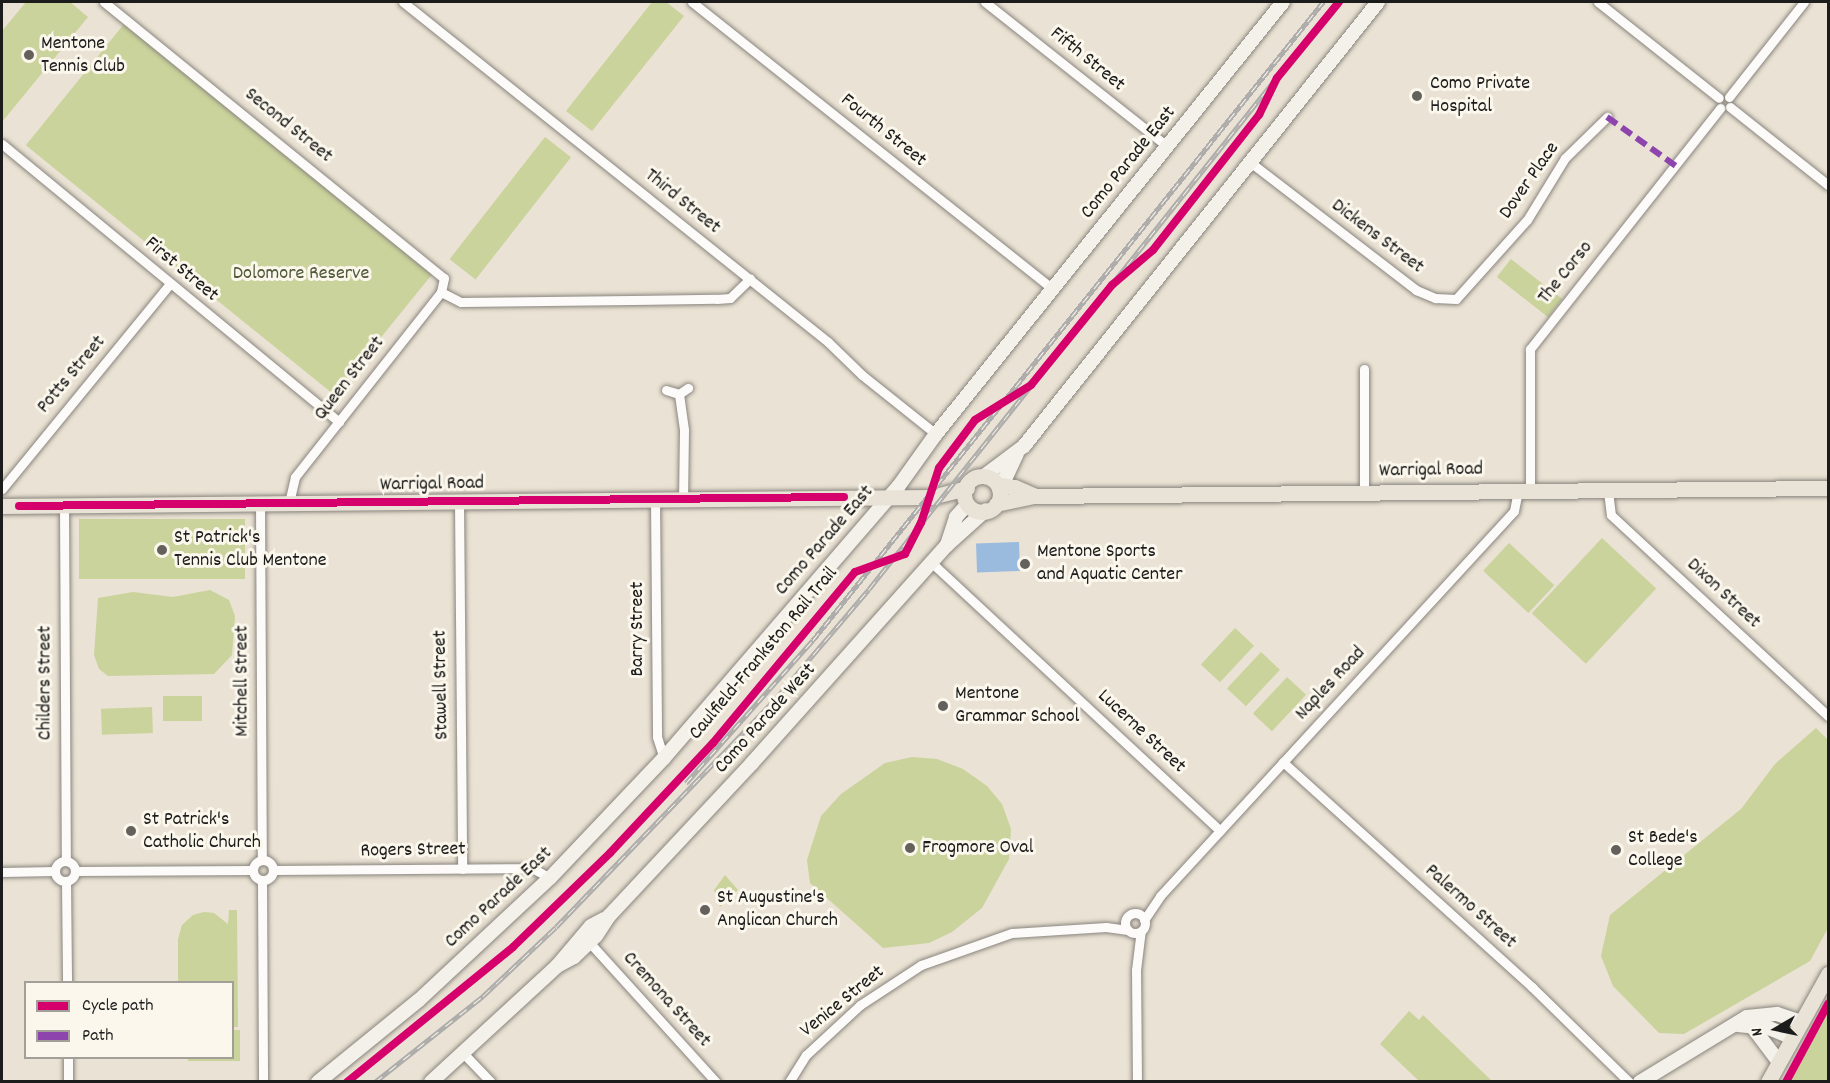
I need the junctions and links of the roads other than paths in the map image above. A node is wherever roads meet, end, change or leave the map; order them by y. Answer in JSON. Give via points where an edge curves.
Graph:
{"nodes":[{"id":1,"x":104,"y":2,"type":"edge"},
{"id":2,"x":403,"y":2,"type":"edge"},
{"id":3,"x":692,"y":2,"type":"edge"},
{"id":4,"x":985,"y":2,"type":"edge"},
{"id":5,"x":1280,"y":2,"type":"edge"},
{"id":6,"x":1378,"y":2,"type":"edge"},
{"id":7,"x":1598,"y":2,"type":"edge"},
{"id":8,"x":1804,"y":2,"type":"edge"},
{"id":9,"x":1724,"y":102,"type":"junction"},
{"id":10,"x":1607,"y":117,"type":"dead end"},
{"id":11,"x":2,"y":144,"type":"edge"},
{"id":12,"x":1167,"y":146,"type":"junction"},
{"id":13,"x":1250,"y":162,"type":"junction"},
{"id":14,"x":1828,"y":185,"type":"edge"},
{"id":15,"x":1485,"y":269,"type":"joint"},
{"id":16,"x":750,"y":279,"type":"junction"},
{"id":17,"x":445,"y":281,"type":"joint"},
{"id":18,"x":170,"y":284,"type":"junction"},
{"id":19,"x":1053,"y":289,"type":"junction"},
{"id":20,"x":441,"y":292,"type":"junction"},
{"id":21,"x":1364,"y":369,"type":"dead end"},
{"id":22,"x":688,"y":388,"type":"dead end"},
{"id":23,"x":666,"y":390,"type":"dead end"},
{"id":24,"x":679,"y":394,"type":"junction"},
{"id":25,"x":339,"y":422,"type":"junction"},
{"id":26,"x":936,"y":434,"type":"junction"},
{"id":27,"x":994,"y":481,"type":"junction"},
{"id":28,"x":1828,"y":488,"type":"edge"},
{"id":29,"x":2,"y":489,"type":"edge"},
{"id":30,"x":1608,"y":490,"type":"junction"},
{"id":31,"x":1524,"y":491,"type":"junction"},
{"id":32,"x":1364,"y":493,"type":"junction"},
{"id":33,"x":1035,"y":496,"type":"junction"},
{"id":34,"x":888,"y":497,"type":"junction"},
{"id":35,"x":655,"y":499,"type":"junction"},
{"id":36,"x":683,"y":499,"type":"junction"},
{"id":37,"x":966,"y":499,"type":"junction"},
{"id":38,"x":459,"y":501,"type":"junction"},
{"id":39,"x":289,"y":502,"type":"junction"},
{"id":40,"x":260,"y":503,"type":"junction"},
{"id":41,"x":64,"y":505,"type":"junction"},
{"id":42,"x":2,"y":506,"type":"edge"},
{"id":43,"x":991,"y":507,"type":"junction"},
{"id":44,"x":947,"y":545,"type":"junction"},
{"id":45,"x":932,"y":562,"type":"junction"},
{"id":46,"x":1828,"y":716,"type":"edge"},
{"id":47,"x":664,"y":758,"type":"junction"},
{"id":48,"x":1283,"y":762,"type":"junction"},
{"id":49,"x":1220,"y":831,"type":"junction"},
{"id":50,"x":262,"y":860,"type":"junction"},
{"id":51,"x":66,"y":861,"type":"junction"},
{"id":52,"x":462,"y":869,"type":"junction"},
{"id":53,"x":253,"y":870,"type":"junction"},
{"id":54,"x":273,"y":870,"type":"junction"},
{"id":55,"x":75,"y":871,"type":"junction"},
{"id":56,"x":2,"y":872,"type":"edge"},
{"id":57,"x":56,"y":872,"type":"junction"},
{"id":58,"x":550,"y":878,"type":"junction"},
{"id":59,"x":66,"y":880,"type":"junction"},
{"id":60,"x":262,"y":880,"type":"junction"},
{"id":61,"x":1160,"y":897,"type":"junction"},
{"id":62,"x":1135,"y":913,"type":"junction"},
{"id":63,"x":609,"y":916,"type":"junction"},
{"id":64,"x":1125,"y":920,"type":"junction"},
{"id":65,"x":1144,"y":920,"type":"junction"},
{"id":66,"x":1106,"y":927,"type":"junction"},
{"id":67,"x":1133,"y":931,"type":"junction"},
{"id":68,"x":589,"y":942,"type":"junction"},
{"id":69,"x":557,"y":966,"type":"junction"},
{"id":70,"x":1828,"y":974,"type":"edge"},
{"id":71,"x":67,"y":981,"type":"edge"},
{"id":72,"x":1802,"y":1022,"type":"junction"},
{"id":73,"x":1738,"y":1025,"type":"junction"},
{"id":74,"x":1754,"y":1029,"type":"junction"},
{"id":75,"x":1793,"y":1038,"type":"junction"},
{"id":76,"x":463,"y":1053,"type":"junction"},
{"id":77,"x":68,"y":1059,"type":"edge"},
{"id":78,"x":1779,"y":1062,"type":"junction"},
{"id":79,"x":68,"y":1082,"type":"edge"},
{"id":80,"x":263,"y":1082,"type":"edge"},
{"id":81,"x":318,"y":1082,"type":"edge"},
{"id":82,"x":431,"y":1082,"type":"edge"},
{"id":83,"x":491,"y":1082,"type":"edge"},
{"id":84,"x":716,"y":1082,"type":"edge"},
{"id":85,"x":789,"y":1082,"type":"edge"},
{"id":86,"x":1137,"y":1082,"type":"edge"},
{"id":87,"x":1629,"y":1082,"type":"edge"},
{"id":88,"x":1640,"y":1082,"type":"edge"},
{"id":89,"x":1768,"y":1082,"type":"edge"}],
"edges":[{"from":1,"to":17,"type":"street","name":"Second Street","via":[[434,266]]},
{"from":2,"to":16,"type":"street","name":"Third Street"},
{"from":3,"to":19,"type":"street","name":"Fourth Street"},
{"from":4,"to":12,"type":"street","name":"Fifth Street"},
{"from":5,"to":12,"type":"street","name":"Como Parade East"},
{"from":6,"to":13,"type":"street"},
{"from":7,"to":9,"type":"street"},
{"from":8,"to":9,"type":"street","name":"The Corso"},
{"from":9,"to":14,"type":"street"},
{"from":9,"to":31,"type":"street","name":"The Corso","via":[[1530,349]]},
{"from":10,"to":15,"type":"street","name":"Dover Place","via":[[1565,158],[1527,220]]},
{"from":11,"to":18,"type":"street","name":"First Street"},
{"from":12,"to":19,"type":"street","name":"Como Parade East"},
{"from":13,"to":15,"type":"street","name":"Dickens Street","via":[[1416,290],[1435,298],[1456,299]]},
{"from":13,"to":27,"type":"street"},
{"from":16,"to":20,"type":"street","via":[[730,298],[717,299],[460,302]]},
{"from":16,"to":26,"type":"street","name":"Third Street"},
{"from":17,"to":20,"type":"street","name":"Queen Street"},
{"from":18,"to":25,"type":"street","name":"First Street"},
{"from":18,"to":29,"type":"street","name":"Potts Street"},
{"from":19,"to":26,"type":"street","name":"Como Parade East"},
{"from":20,"to":25,"type":"street","name":"Queen Street"},
{"from":21,"to":32,"type":"street"},
{"from":22,"to":24,"type":"street"},
{"from":23,"to":24,"type":"street"},
{"from":24,"to":36,"type":"street","via":[[684,430]]},
{"from":25,"to":39,"type":"street","name":"Queen Street","via":[[292,482]]},
{"from":26,"to":34,"type":"street","name":"Como Parade East"},
{"from":27,"to":33,"type":"main road","name":"Warrigal Road"},
{"from":27,"to":37,"type":"main road"},
{"from":27,"to":43,"type":"main road"},
{"from":28,"to":30,"type":"main road","name":"Warrigal Road"},
{"from":30,"to":31,"type":"main road","name":"Warrigal Road"},
{"from":30,"to":46,"type":"street","name":"Dixon Street","via":[[1611,515]]},
{"from":31,"to":32,"type":"main road","name":"Warrigal Road"},
{"from":31,"to":48,"type":"street","name":"Naples Road","via":[[1514,511]]},
{"from":32,"to":33,"type":"main road","name":"Warrigal Road"},
{"from":33,"to":43,"type":"main road","name":"Warrigal Road"},
{"from":34,"to":36,"type":"main road","name":"Warrigal Road"},
{"from":34,"to":37,"type":"main road","name":"Warrigal Road"},
{"from":34,"to":47,"type":"street","name":"Como Parade East"},
{"from":35,"to":36,"type":"main road","name":"Warrigal Road"},
{"from":35,"to":38,"type":"main road","name":"Warrigal Road"},
{"from":35,"to":47,"type":"street","name":"Barry Street","via":[[657,737]]},
{"from":37,"to":43,"type":"main road","name":"Warrigal Road"},
{"from":37,"to":44,"type":"street","name":"Como Parade West"},
{"from":38,"to":39,"type":"main road","name":"Warrigal Road"},
{"from":38,"to":52,"type":"street","name":"Stawell Street"},
{"from":39,"to":40,"type":"main road","name":"Warrigal Road"},
{"from":40,"to":41,"type":"main road","name":"Warrigal Road"},
{"from":40,"to":50,"type":"street","name":"Mitchell Street"},
{"from":41,"to":42,"type":"main road","name":"Warrigal Road"},
{"from":41,"to":51,"type":"street","name":"Childers Street"},
{"from":43,"to":44,"type":"street","name":"Como Parade West"},
{"from":44,"to":45,"type":"street","name":"Como Parade West"},
{"from":45,"to":49,"type":"street","name":"Lucerne Street"},
{"from":45,"to":63,"type":"street","name":"Como Parade West","via":[[753,763]]},
{"from":47,"to":58,"type":"street","name":"Como Parade East"},
{"from":48,"to":49,"type":"street","name":"Naples Road"},
{"from":48,"to":87,"type":"street","name":"Palermo Street","via":[[1532,987]]},
{"from":49,"to":61,"type":"street","name":"Naples Road"},
{"from":50,"to":53,"type":"street"},
{"from":50,"to":54,"type":"street","via":[[269,861]]},
{"from":51,"to":55,"type":"street"},
{"from":51,"to":57,"type":"street","via":[[57,865]]},
{"from":52,"to":54,"type":"street","name":"Rogers Street"},
{"from":52,"to":58,"type":"street","name":"Rogers Street","via":[[532,868]]},
{"from":53,"to":55,"type":"street"},
{"from":53,"to":60,"type":"street"},
{"from":54,"to":60,"type":"street","via":[[268,879]]},
{"from":55,"to":59,"type":"street"},
{"from":56,"to":57,"type":"street"},
{"from":57,"to":59,"type":"street"},
{"from":58,"to":81,"type":"street","name":"Como Parade East","via":[[419,1000]]},
{"from":59,"to":71,"type":"street"},
{"from":60,"to":80,"type":"street"},
{"from":61,"to":62,"type":"street","name":"Naples Road"},
{"from":61,"to":65,"type":"street","name":"Naples Road"},
{"from":62,"to":64,"type":"street","name":"Naples Road"},
{"from":62,"to":65,"type":"street"},
{"from":63,"to":68,"type":"street","name":"Como Parade West"},
{"from":63,"to":69,"type":"street","name":"Como Parade West","via":[[591,926]]},
{"from":64,"to":66,"type":"street","name":"Venice Street"},
{"from":64,"to":67,"type":"street"},
{"from":65,"to":67,"type":"street","name":"Naples Road"},
{"from":66,"to":67,"type":"street","name":"Venice Street"},
{"from":66,"to":85,"type":"street","name":"Venice Street","via":[[1012,933],[921,966],[860,1005],[806,1055]]},
{"from":67,"to":86,"type":"street","via":[[1137,958]]},
{"from":68,"to":69,"type":"street","name":"Como Parade West"},
{"from":68,"to":84,"type":"street","name":"Cremona Street"},
{"from":69,"to":76,"type":"street","name":"Como Parade West"},
{"from":70,"to":72,"type":"main road"},
{"from":72,"to":73,"type":"street","via":[[1772,1014],[1748,1017]]},
{"from":72,"to":75,"type":"main road"},
{"from":73,"to":74,"type":"street"},
{"from":73,"to":88,"type":"street"},
{"from":74,"to":75,"type":"street","via":[[1769,1028]]},
{"from":74,"to":78,"type":"street"},
{"from":75,"to":78,"type":"main road"},
{"from":76,"to":82,"type":"street","name":"Como Parade West"},
{"from":76,"to":83,"type":"street"},
{"from":77,"to":79,"type":"street"},
{"from":78,"to":89,"type":"main road"}]}
